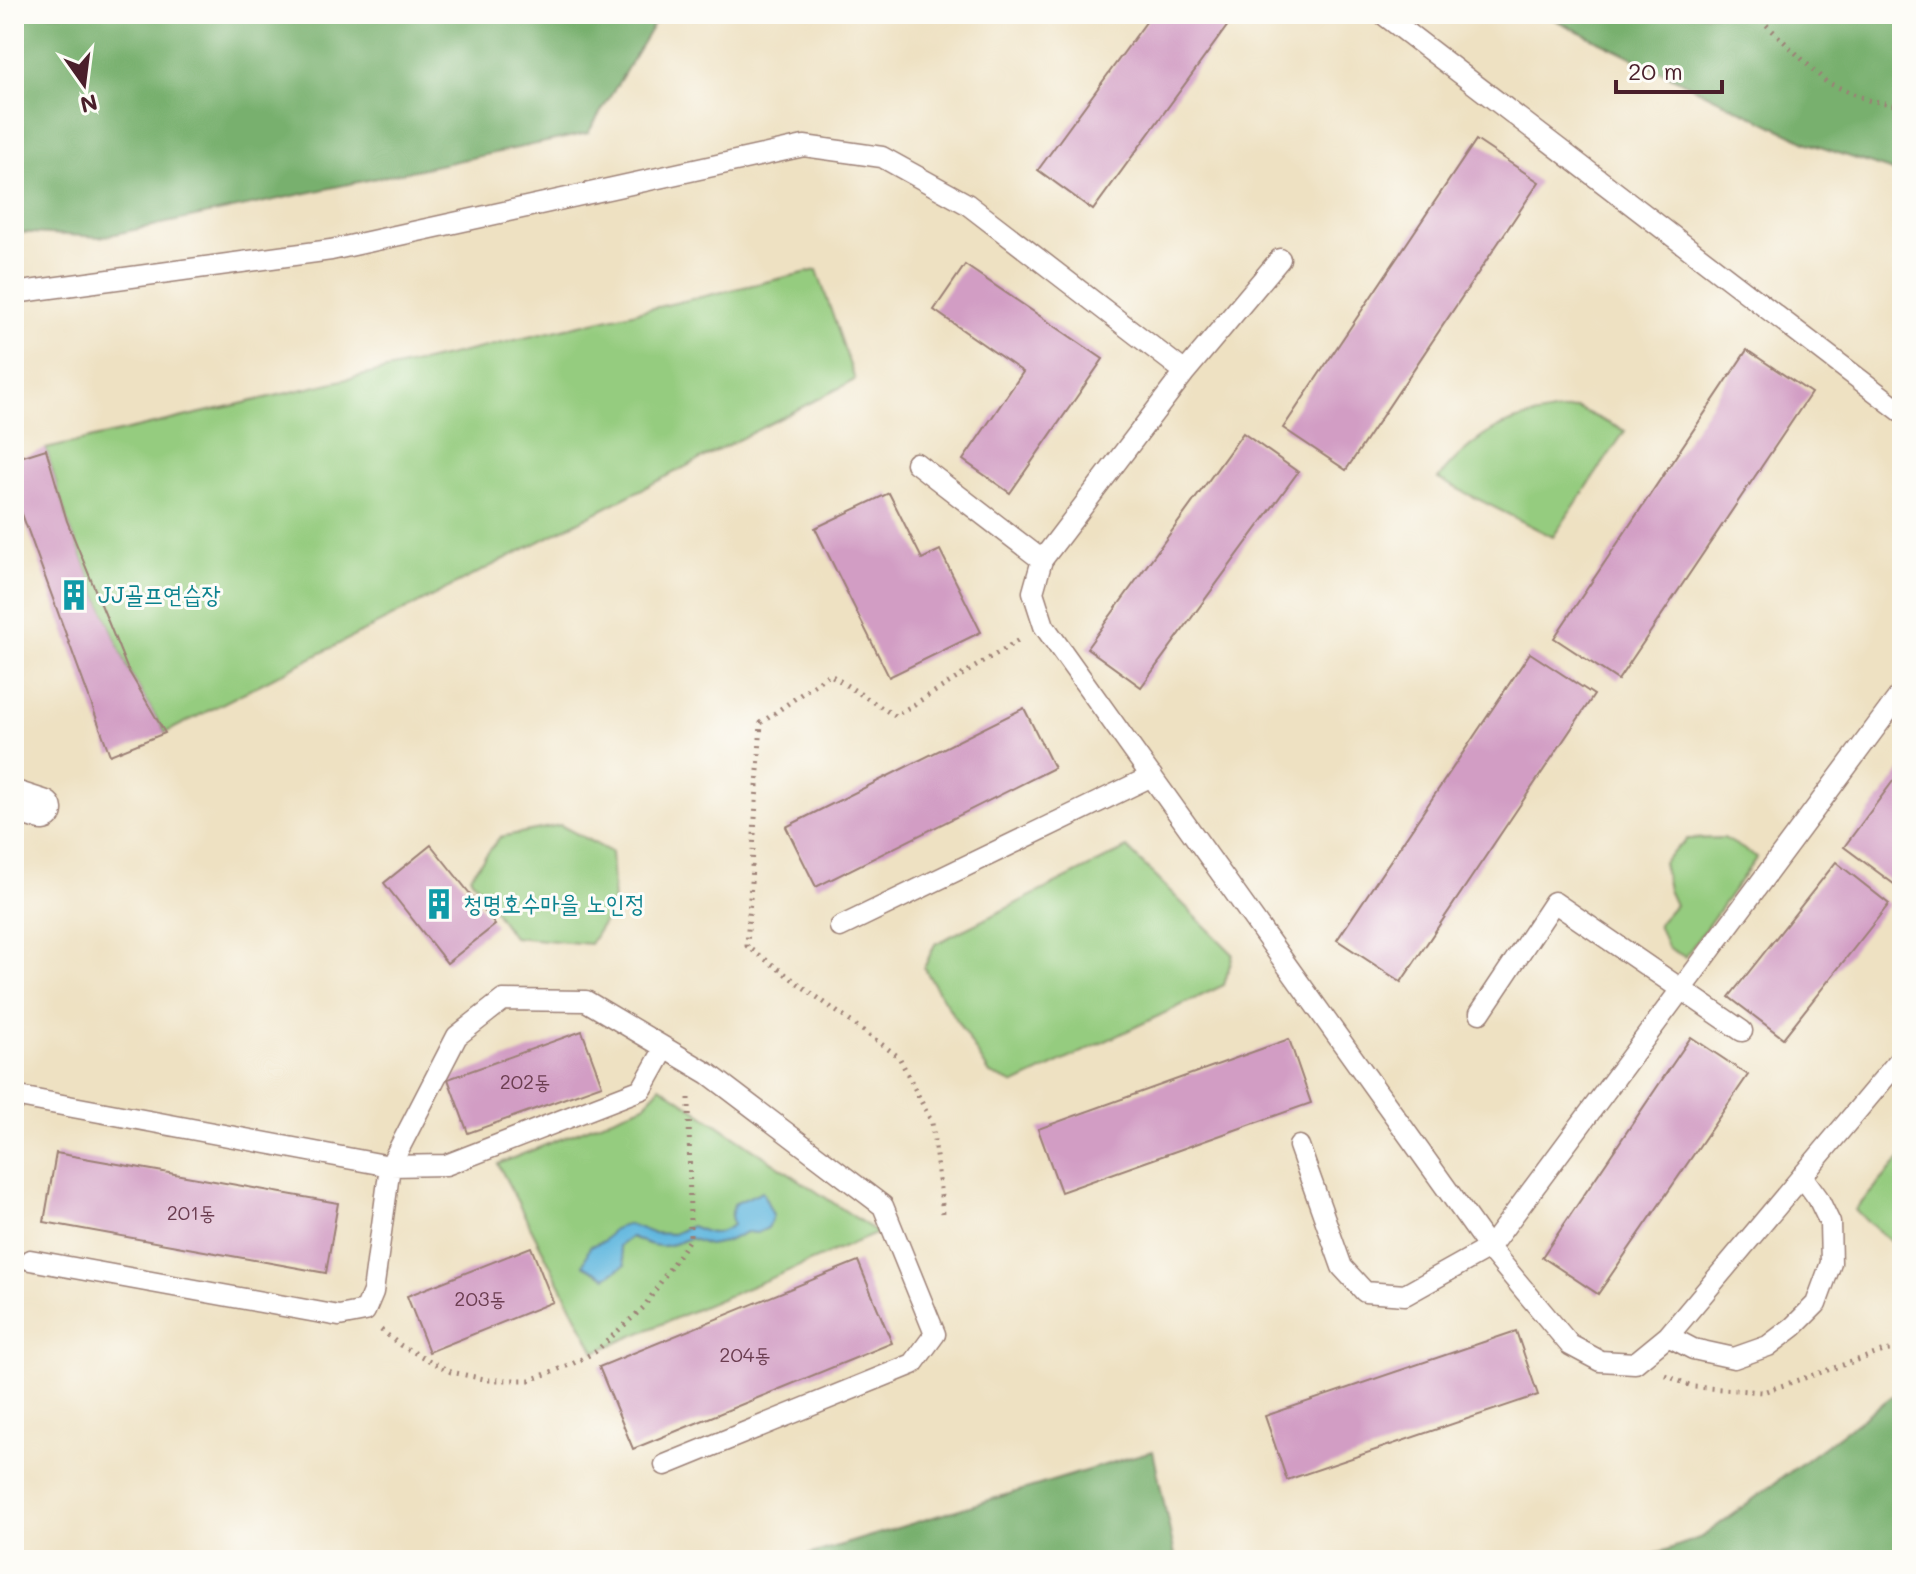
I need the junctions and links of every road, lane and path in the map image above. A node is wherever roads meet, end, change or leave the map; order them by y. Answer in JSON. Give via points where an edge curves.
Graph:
{"nodes":[{"id":1,"x":1383,"y":14,"type":"edge"},
{"id":2,"x":1755,"y":14,"type":"edge"},
{"id":3,"x":1902,"y":106,"type":"edge"},
{"id":4,"x":1280,"y":259,"type":"dead end"},
{"id":5,"x":14,"y":293,"type":"edge"},
{"id":6,"x":1185,"y":372,"type":"junction"},
{"id":7,"x":1902,"y":412,"type":"edge"},
{"id":8,"x":916,"y":463,"type":"dead end"},
{"id":9,"x":1042,"y":560,"type":"junction"},
{"id":10,"x":1044,"y":626,"type":"junction"},
{"id":11,"x":1902,"y":692,"type":"edge"},
{"id":12,"x":1152,"y":776,"type":"junction"},
{"id":13,"x":840,"y":927,"type":"dead end"},
{"id":14,"x":1682,"y":988,"type":"junction"},
{"id":15,"x":1480,"y":1013,"type":"dead end"},
{"id":16,"x":1742,"y":1031,"type":"dead end"},
{"id":17,"x":665,"y":1048,"type":"junction"},
{"id":18,"x":1902,"y":1057,"type":"edge"},
{"id":19,"x":688,"y":1062,"type":"junction"},
{"id":20,"x":14,"y":1096,"type":"edge"},
{"id":21,"x":1299,"y":1146,"type":"dead end"},
{"id":22,"x":390,"y":1166,"type":"junction"},
{"id":23,"x":1802,"y":1176,"type":"junction"},
{"id":24,"x":943,"y":1213,"type":"dead end"},
{"id":25,"x":1489,"y":1248,"type":"junction"},
{"id":26,"x":30,"y":1260,"type":"dead end"},
{"id":27,"x":365,"y":1311,"type":"junction"},
{"id":28,"x":1668,"y":1336,"type":"junction"},
{"id":29,"x":665,"y":1465,"type":"dead end"}],
"edges":[{"from":1,"to":7,"type":"lane"},
{"from":2,"to":3,"type":"path","via":[[1826,82],[1868,100]]},
{"from":4,"to":6,"type":"lane"},
{"from":5,"to":6,"type":"lane","via":[[331,250],[804,146],[882,157],[967,204]]},
{"from":6,"to":9,"type":"lane"},
{"from":8,"to":9,"type":"lane"},
{"from":9,"to":10,"type":"lane","via":[[1033,592]]},
{"from":10,"to":12,"type":"lane"},
{"from":10,"to":24,"type":"path","via":[[895,716],[829,674],[761,723],[747,946],[899,1057],[932,1123]]},
{"from":11,"to":14,"type":"lane"},
{"from":12,"to":13,"type":"lane"},
{"from":12,"to":25,"type":"lane"},
{"from":14,"to":15,"type":"lane","via":[[1554,902]]},
{"from":14,"to":16,"type":"lane"},
{"from":14,"to":25,"type":"lane"},
{"from":17,"to":19,"type":"lane"},
{"from":17,"to":22,"type":"lane","via":[[642,1089],[446,1165]]},
{"from":17,"to":22,"type":"lane","via":[[586,1001],[503,1000],[457,1036]]},
{"from":18,"to":23,"type":"lane"},
{"from":19,"to":27,"type":"path","via":[[690,1238],[644,1307],[595,1352],[530,1380],[489,1380],[451,1372],[400,1345]]},
{"from":19,"to":29,"type":"lane","via":[[883,1206],[935,1334],[913,1364]]},
{"from":20,"to":22,"type":"lane"},
{"from":21,"to":25,"type":"lane","via":[[1342,1267],[1365,1292],[1405,1295]]},
{"from":22,"to":27,"type":"lane","via":[[373,1292]]},
{"from":23,"to":28,"type":"lane"},
{"from":23,"to":28,"type":"lane","via":[[1830,1223],[1831,1263],[1816,1304],[1768,1346],[1734,1358],[1693,1349]]},
{"from":25,"to":28,"type":"lane","via":[[1570,1345],[1600,1361],[1635,1363]]},
{"from":26,"to":27,"type":"lane","via":[[339,1316]]}]}
